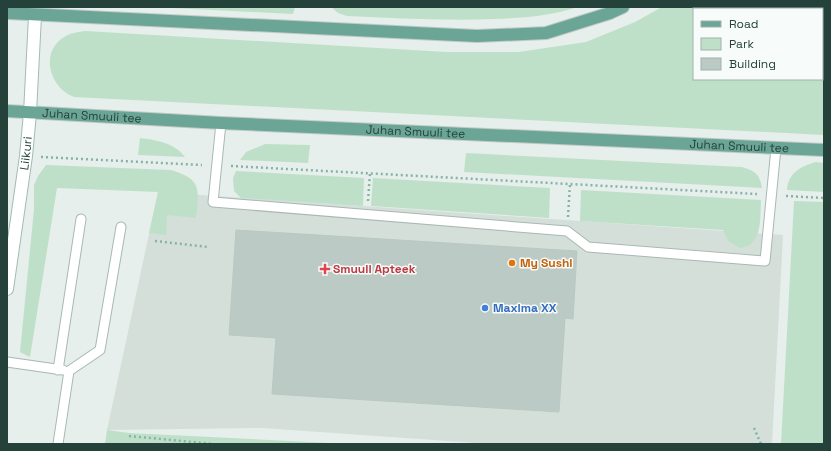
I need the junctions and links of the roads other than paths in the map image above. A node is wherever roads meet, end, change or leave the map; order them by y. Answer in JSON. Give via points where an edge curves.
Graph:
{"nodes":[{"id":1,"x":623,"y":7,"type":"edge"},
{"id":2,"x":7,"y":13,"type":"edge"},
{"id":3,"x":35,"y":16,"type":"junction"},
{"id":4,"x":7,"y":111,"type":"edge"},
{"id":5,"x":30,"y":113,"type":"junction"},
{"id":6,"x":221,"y":124,"type":"junction"},
{"id":7,"x":776,"y":148,"type":"junction"},
{"id":8,"x":824,"y":150,"type":"edge"},
{"id":9,"x":81,"y":219,"type":"dead end"},
{"id":10,"x":121,"y":227,"type":"dead end"},
{"id":11,"x":7,"y":289,"type":"edge"},
{"id":12,"x":7,"y":362,"type":"edge"},
{"id":13,"x":58,"y":370,"type":"junction"},
{"id":14,"x":69,"y":371,"type":"junction"},
{"id":15,"x":58,"y":444,"type":"edge"}],
"edges":[{"from":1,"to":3,"type":"main road","via":[[610,14],[546,33],[477,36]]},
{"from":2,"to":3,"type":"main road"},
{"from":3,"to":5,"type":"street","name":"Liikuri"},
{"from":4,"to":5,"type":"main road","name":"Juhan Smuuli tee"},
{"from":5,"to":6,"type":"main road","name":"Juhan Smuuli tee"},
{"from":5,"to":11,"type":"street","name":"Liikuri"},
{"from":6,"to":7,"type":"main road","name":"Juhan Smuuli tee"},
{"from":6,"to":7,"type":"lane","via":[[213,202],[567,231],[588,247],[765,261]]},
{"from":7,"to":8,"type":"main road","name":"Juhan Smuuli tee"},
{"from":9,"to":13,"type":"lane"},
{"from":10,"to":14,"type":"lane","via":[[100,350]]},
{"from":12,"to":13,"type":"lane"},
{"from":13,"to":14,"type":"lane"},
{"from":14,"to":15,"type":"lane"}]}
